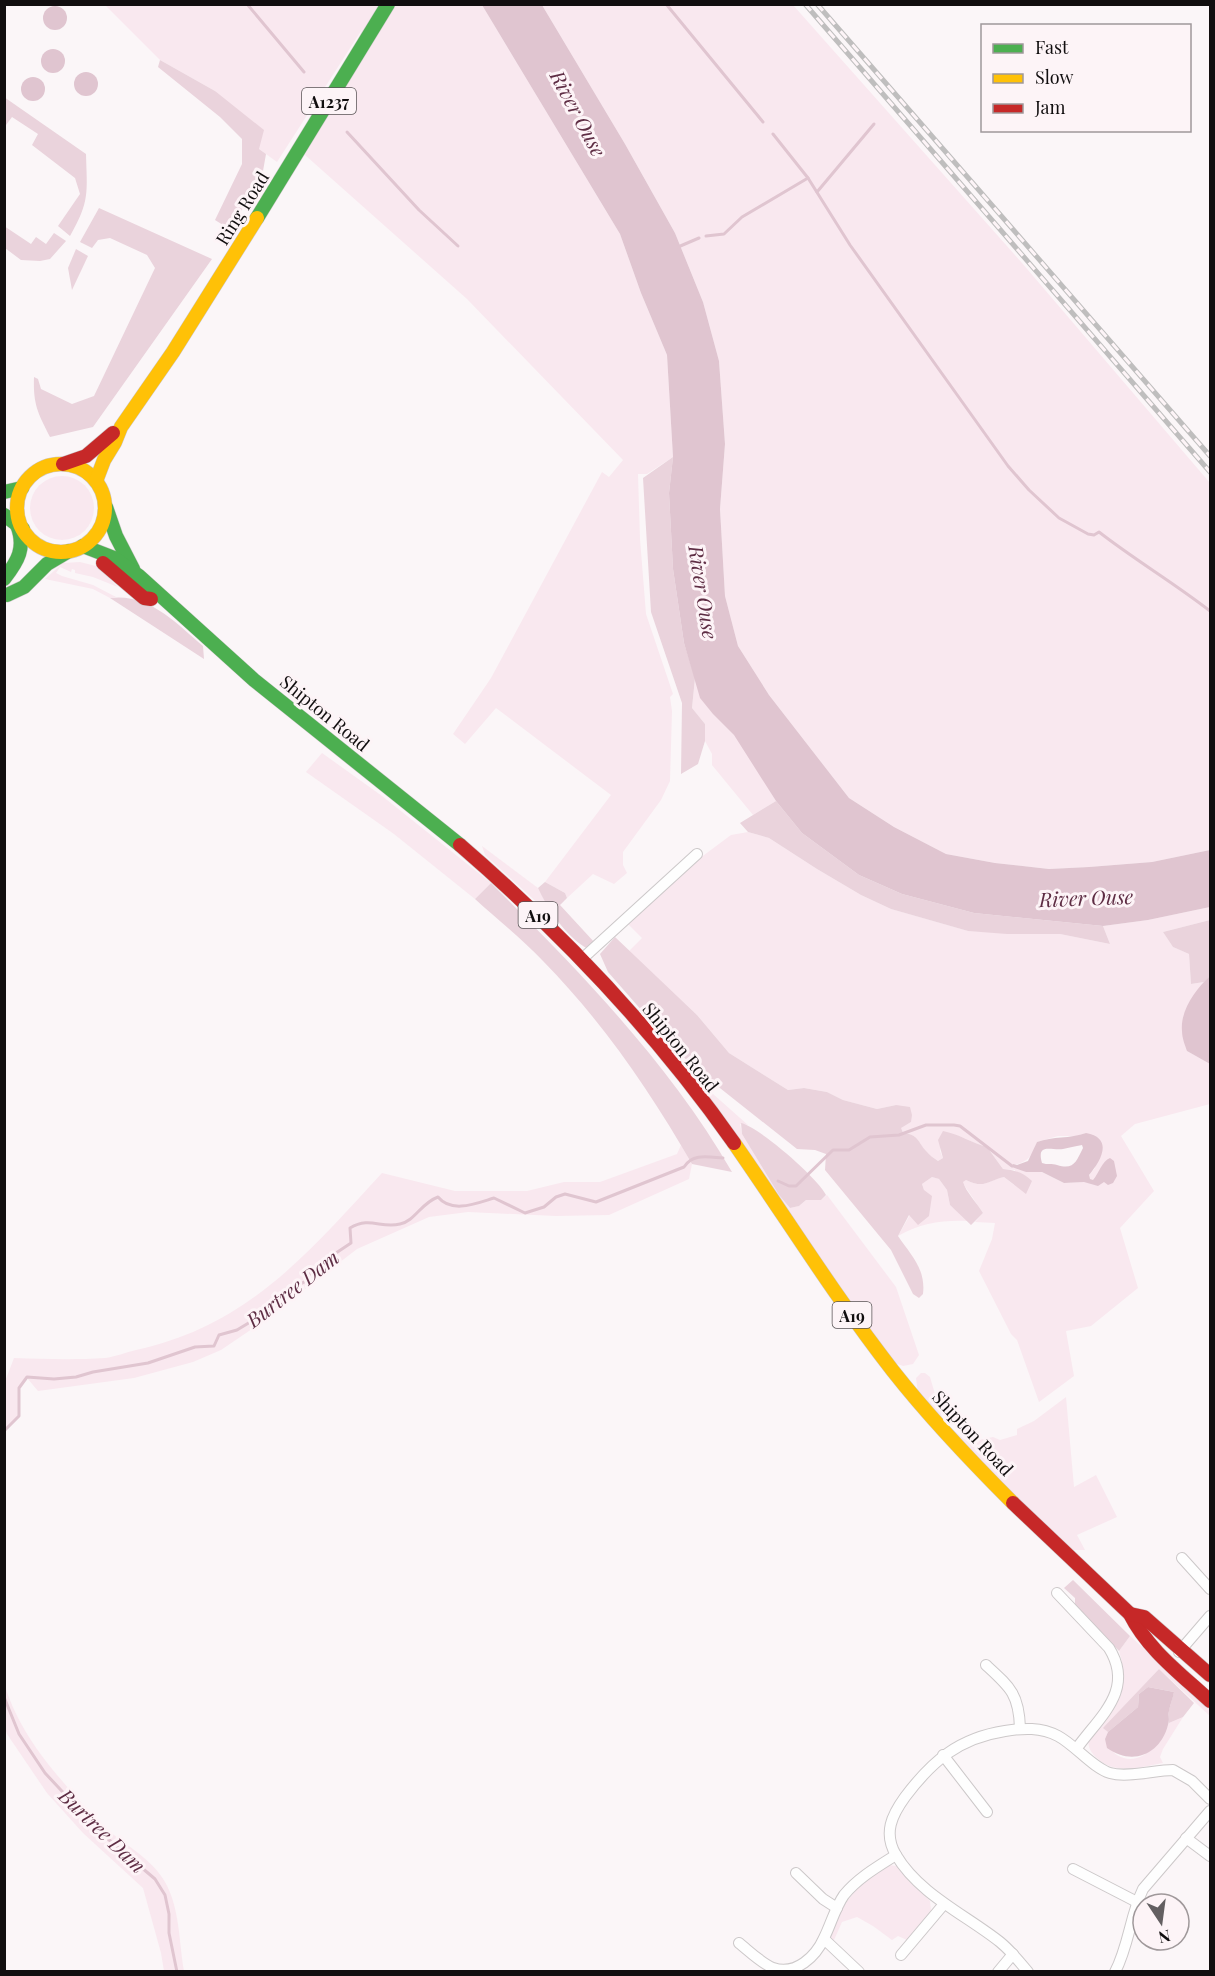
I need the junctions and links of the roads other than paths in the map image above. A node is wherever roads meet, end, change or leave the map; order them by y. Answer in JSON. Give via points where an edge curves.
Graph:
{"nodes":[{"id":1,"x":388,"y":4,"type":"edge"},
{"id":2,"x":149,"y":389,"type":"junction"},
{"id":3,"x":121,"y":428,"type":"junction"},
{"id":4,"x":63,"y":464,"type":"junction"},
{"id":5,"x":96,"y":482,"type":"junction"},
{"id":6,"x":22,"y":488,"type":"junction"},
{"id":7,"x":4,"y":492,"type":"edge"},
{"id":8,"x":105,"y":504,"type":"junction"},
{"id":9,"x":4,"y":515,"type":"edge"},
{"id":10,"x":111,"y":521,"type":"junction"},
{"id":11,"x":20,"y":527,"type":"junction"},
{"id":12,"x":33,"y":541,"type":"junction"},
{"id":13,"x":83,"y":546,"type":"junction"},
{"id":14,"x":63,"y":554,"type":"junction"},
{"id":15,"x":133,"y":569,"type":"junction"},
{"id":16,"x":4,"y":579,"type":"edge"},
{"id":17,"x":6,"y":597,"type":"edge"},
{"id":18,"x":168,"y":603,"type":"junction"},
{"id":19,"x":697,"y":854,"type":"dead end"},
{"id":20,"x":582,"y":959,"type":"junction"},
{"id":21,"x":1182,"y":1558,"type":"dead end"},
{"id":22,"x":1210,"y":1588,"type":"edge"},
{"id":23,"x":1057,"y":1593,"type":"dead end"},
{"id":24,"x":1130,"y":1614,"type":"junction"},
{"id":25,"x":1210,"y":1616,"type":"edge"},
{"id":26,"x":1182,"y":1649,"type":"junction"},
{"id":27,"x":1170,"y":1662,"type":"junction"},
{"id":28,"x":986,"y":1665,"type":"dead end"},
{"id":29,"x":1210,"y":1674,"type":"edge"},
{"id":30,"x":1210,"y":1701,"type":"edge"},
{"id":31,"x":1020,"y":1728,"type":"junction"},
{"id":32,"x":1077,"y":1748,"type":"junction"},
{"id":33,"x":943,"y":1755,"type":"junction"},
{"id":34,"x":1210,"y":1799,"type":"edge"},
{"id":35,"x":1210,"y":1811,"type":"edge"},
{"id":36,"x":987,"y":1812,"type":"dead end"},
{"id":37,"x":1186,"y":1838,"type":"junction"},
{"id":38,"x":896,"y":1856,"type":"junction"},
{"id":39,"x":1210,"y":1856,"type":"edge"},
{"id":40,"x":1072,"y":1869,"type":"dead end"},
{"id":41,"x":796,"y":1873,"type":"dead end"},
{"id":42,"x":1142,"y":1892,"type":"edge"},
{"id":43,"x":1131,"y":1899,"type":"edge"},
{"id":44,"x":944,"y":1904,"type":"junction"},
{"id":45,"x":837,"y":1908,"type":"junction"},
{"id":46,"x":1131,"y":1928,"type":"edge"},
{"id":47,"x":824,"y":1940,"type":"junction"},
{"id":48,"x":739,"y":1943,"type":"dead end"},
{"id":49,"x":901,"y":1954,"type":"dead end"},
{"id":50,"x":1013,"y":1954,"type":"junction"},
{"id":51,"x":791,"y":1970,"type":"edge"},
{"id":52,"x":859,"y":1971,"type":"edge"},
{"id":53,"x":998,"y":1971,"type":"edge"},
{"id":54,"x":1028,"y":1971,"type":"edge"},
{"id":55,"x":1115,"y":1971,"type":"edge"}],
"edges":[{"from":1,"to":2,"type":"main road","name":"Ring Road","number":"A1237"},
{"from":2,"to":3,"type":"main road","name":"Ring Road","number":"A1237"},
{"from":2,"to":10,"type":"main road","via":[[142,417],[108,477]]},
{"from":3,"to":4,"type":"main road","name":"Ring Road","number":"A1237","via":[[86,456]]},
{"from":3,"to":5,"type":"main road","name":"Ring Road","number":"A1237"},
{"from":4,"to":5,"type":"main road","via":[[81,469]]},
{"from":4,"to":6,"type":"main road","via":[[38,471]]},
{"from":5,"to":8,"type":"main road"},
{"from":6,"to":7,"type":"main road"},
{"from":6,"to":11,"type":"main road"},
{"from":8,"to":10,"type":"main road","name":"Shipton Road","number":"A19"},
{"from":8,"to":13,"type":"main road","via":[[98,532]]},
{"from":9,"to":11,"type":"main road"},
{"from":10,"to":15,"type":"main road","name":"Shipton Road","number":"A19"},
{"from":11,"to":12,"type":"main road"},
{"from":11,"to":16,"type":"main road","via":[[22,549]]},
{"from":12,"to":14,"type":"main road"},
{"from":12,"to":17,"type":"main road","via":[[30,558]]},
{"from":13,"to":14,"type":"main road"},
{"from":13,"to":15,"type":"main road","name":"Shipton Road","number":"A19"},
{"from":14,"to":17,"type":"main road"},
{"from":14,"to":18,"type":"main road","via":[[98,560],[144,598]]},
{"from":15,"to":18,"type":"main road","name":"Shipton Road","number":"A19"},
{"from":18,"to":20,"type":"main road","name":"Shipton Road","number":"A19","via":[[254,679],[465,849]]},
{"from":19,"to":20,"type":"street"},
{"from":20,"to":24,"type":"main road","name":"Shipton Road","number":"A19","via":[[674,1062],[901,1380],[1045,1536]]},
{"from":21,"to":22,"type":"street"},
{"from":23,"to":32,"type":"street","via":[[1109,1648],[1119,1670],[1118,1692]]},
{"from":24,"to":26,"type":"main road","name":"Shipton Road","number":"A19","via":[[1144,1617]]},
{"from":24,"to":27,"type":"main road","name":"Shipton Road","number":"A19","via":[[1135,1625]]},
{"from":25,"to":26,"type":"street"},
{"from":26,"to":27,"type":"street"},
{"from":26,"to":29,"type":"main road","name":"Shipton Road","number":"A19"},
{"from":27,"to":30,"type":"main road","name":"Shipton Road","number":"A19"},
{"from":28,"to":31,"type":"street","via":[[1014,1694]]},
{"from":31,"to":32,"type":"street","via":[[1054,1734]]},
{"from":31,"to":33,"type":"street","via":[[977,1737]]},
{"from":32,"to":34,"type":"street","via":[[1109,1773],[1173,1770]]},
{"from":33,"to":36,"type":"street"},
{"from":33,"to":38,"type":"street","via":[[891,1818],[889,1834]]},
{"from":35,"to":37,"type":"street"},
{"from":37,"to":39,"type":"street"},
{"from":37,"to":42,"type":"street"},
{"from":38,"to":44,"type":"street"},
{"from":38,"to":45,"type":"street","via":[[858,1881]]},
{"from":40,"to":43,"type":"street"},
{"from":41,"to":45,"type":"street"},
{"from":44,"to":49,"type":"street"},
{"from":44,"to":50,"type":"street"},
{"from":45,"to":47,"type":"street"},
{"from":46,"to":55,"type":"street","via":[[1125,1953]]},
{"from":47,"to":51,"type":"street","via":[[808,1960]]},
{"from":47,"to":52,"type":"street"},
{"from":48,"to":51,"type":"street","via":[[773,1968]]},
{"from":50,"to":53,"type":"street"},
{"from":50,"to":54,"type":"street"}]}
